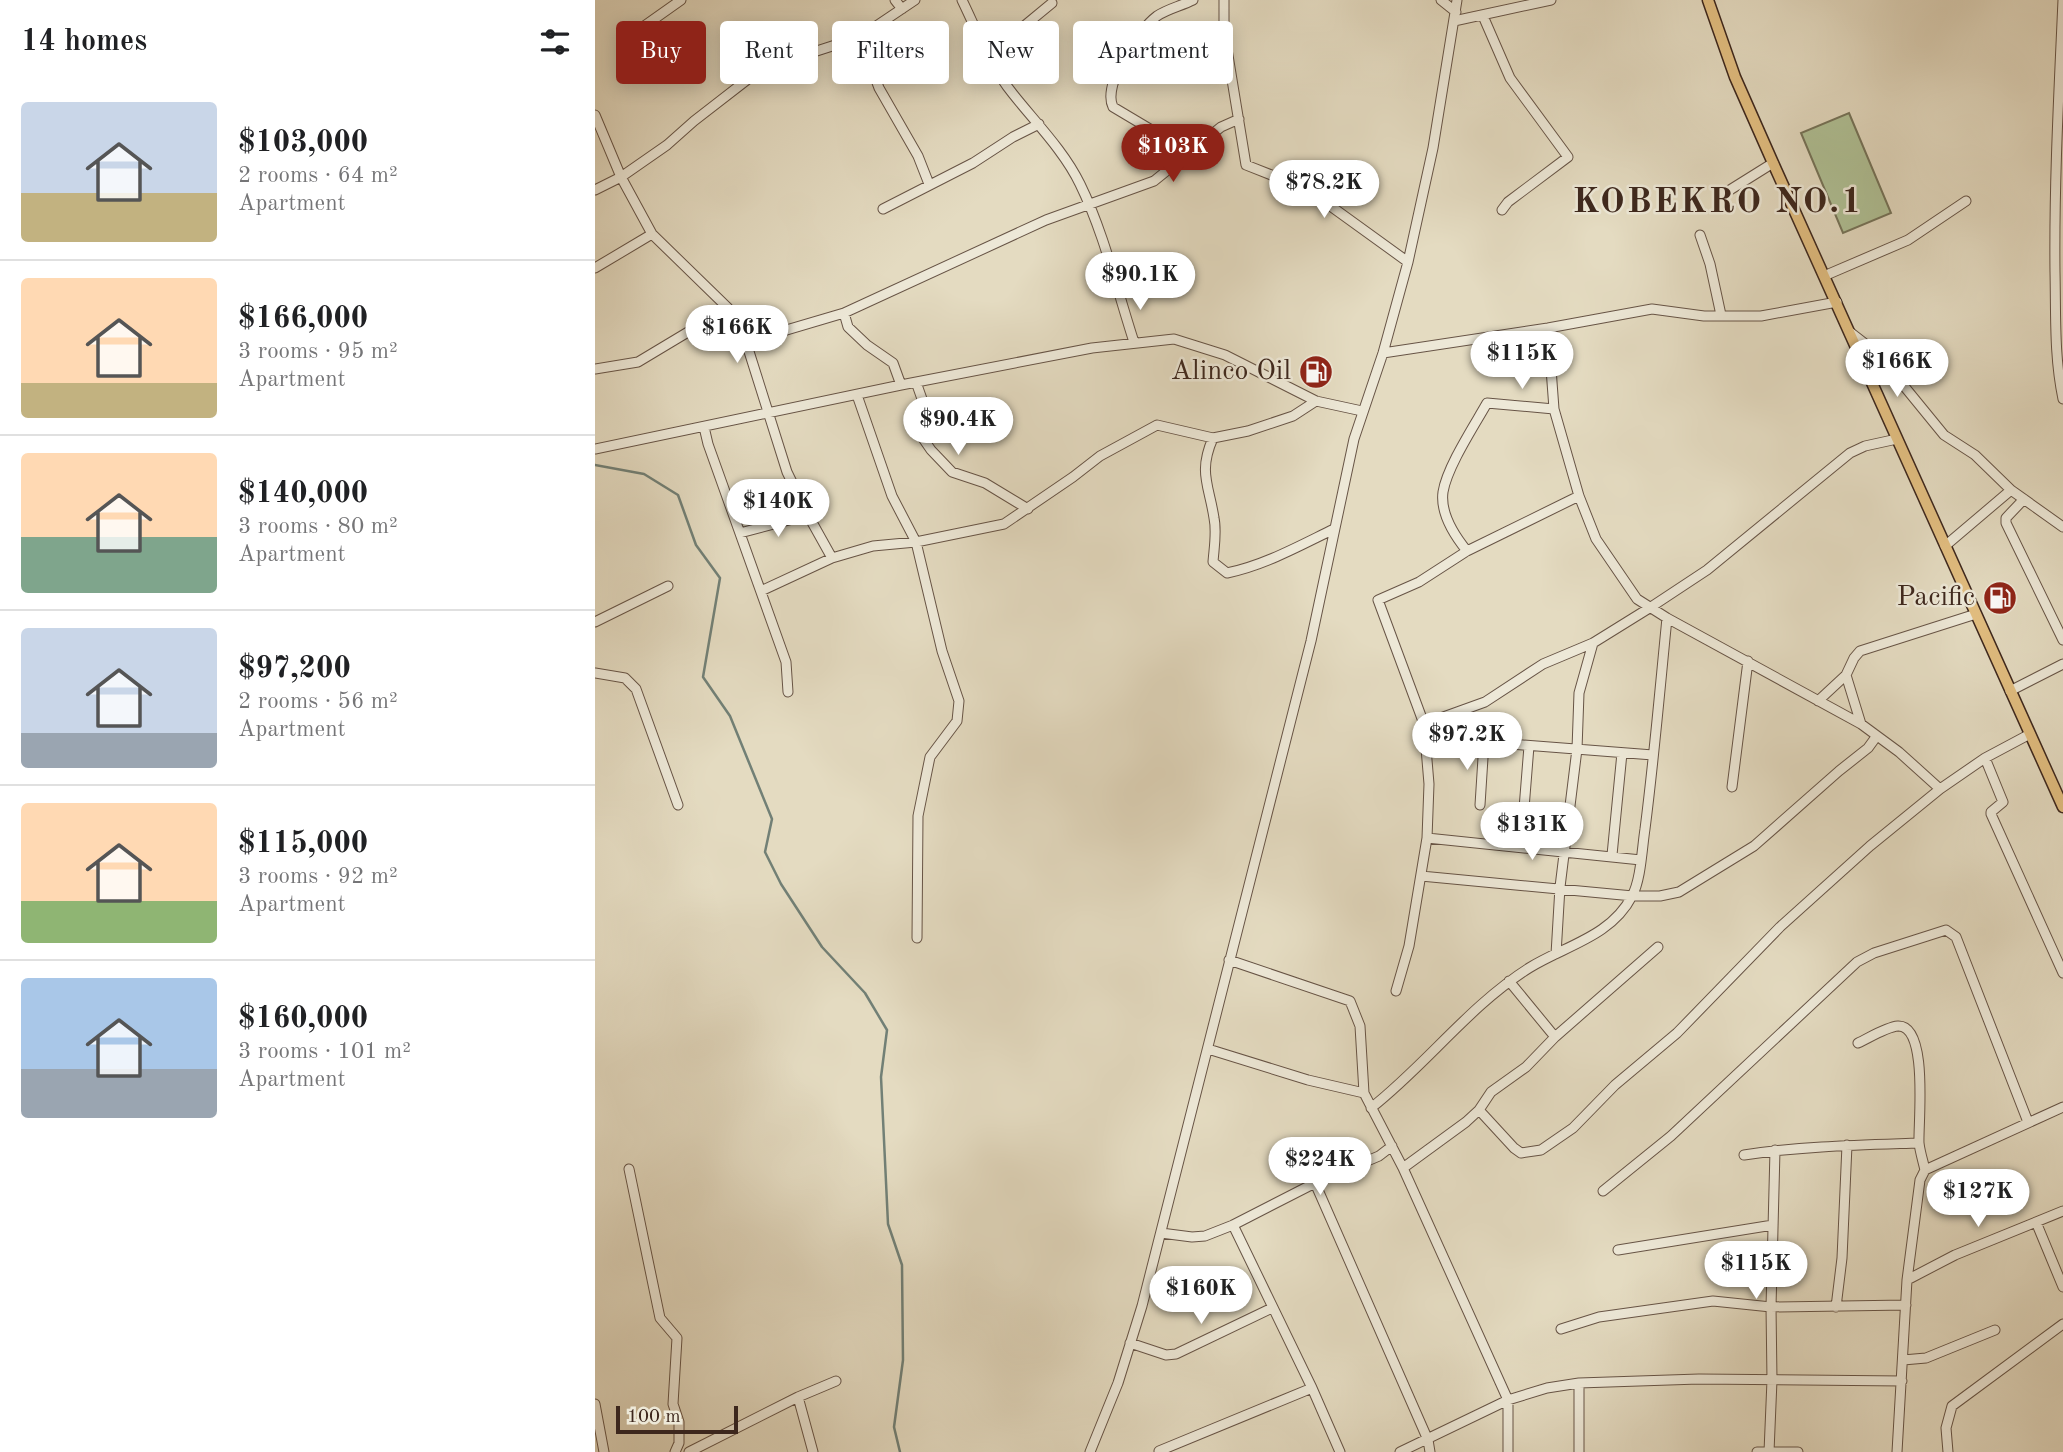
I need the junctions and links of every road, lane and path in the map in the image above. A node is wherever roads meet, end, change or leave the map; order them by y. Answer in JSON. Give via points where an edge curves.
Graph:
{"nodes":[{"id":1,"x":681,"y":0,"type":"edge"},
{"id":2,"x":894,"y":0,"type":"edge"},
{"id":3,"x":915,"y":0,"type":"edge"},
{"id":4,"x":962,"y":0,"type":"edge"},
{"id":5,"x":1192,"y":0,"type":"edge"},
{"id":6,"x":1224,"y":0,"type":"edge"},
{"id":7,"x":1441,"y":0,"type":"edge"},
{"id":8,"x":1457,"y":0,"type":"edge"},
{"id":9,"x":1551,"y":0,"type":"edge"},
{"id":10,"x":1708,"y":0,"type":"edge"},
{"id":11,"x":2063,"y":0,"type":"edge"},
{"id":12,"x":1052,"y":3,"type":"dead end"},
{"id":13,"x":902,"y":9,"type":"junction"},
{"id":14,"x":1483,"y":16,"type":"junction"},
{"id":15,"x":1455,"y":17,"type":"junction"},
{"id":16,"x":651,"y":21,"type":"edge"},
{"id":17,"x":884,"y":21,"type":"edge"},
{"id":18,"x":972,"y":21,"type":"edge"},
{"id":19,"x":1030,"y":21,"type":"edge"},
{"id":20,"x":2062,"y":29,"type":"edge"},
{"id":21,"x":832,"y":46,"type":"edge"},
{"id":22,"x":878,"y":84,"type":"edge"},
{"id":23,"x":1006,"y":84,"type":"edge"},
{"id":24,"x":595,"y":115,"type":"edge"},
{"id":25,"x":1239,"y":119,"type":"junction"},
{"id":26,"x":1039,"y":124,"type":"junction"},
{"id":27,"x":1194,"y":147,"type":"junction"},
{"id":28,"x":2059,"y":158,"type":"edge"},
{"id":29,"x":1773,"y":163,"type":"junction"},
{"id":30,"x":621,"y":177,"type":"junction"},
{"id":31,"x":929,"y":184,"type":"junction"},
{"id":32,"x":595,"y":190,"type":"edge"},
{"id":33,"x":1725,"y":193,"type":"dead end"},
{"id":34,"x":2059,"y":194,"type":"edge"},
{"id":35,"x":1966,"y":201,"type":"dead end"},
{"id":36,"x":1088,"y":205,"type":"junction"},
{"id":37,"x":883,"y":209,"type":"dead end"},
{"id":38,"x":1502,"y":210,"type":"dead end"},
{"id":39,"x":652,"y":234,"type":"junction"},
{"id":40,"x":1700,"y":235,"type":"dead end"},
{"id":41,"x":1408,"y":262,"type":"junction"},
{"id":42,"x":595,"y":268,"type":"edge"},
{"id":43,"x":1825,"y":276,"type":"junction"},
{"id":44,"x":2059,"y":297,"type":"edge"},
{"id":45,"x":1837,"y":302,"type":"junction"},
{"id":46,"x":728,"y":308,"type":"junction"},
{"id":47,"x":844,"y":313,"type":"junction"},
{"id":48,"x":1721,"y":314,"type":"junction"},
{"id":49,"x":1548,"y":328,"type":"junction"},
{"id":50,"x":1850,"y":332,"type":"junction"},
{"id":51,"x":746,"y":342,"type":"junction"},
{"id":52,"x":1134,"y":342,"type":"junction"},
{"id":53,"x":1383,"y":353,"type":"junction"},
{"id":54,"x":595,"y":369,"type":"edge"},
{"id":55,"x":916,"y":382,"type":"junction"},
{"id":56,"x":901,"y":385,"type":"junction"},
{"id":57,"x":857,"y":395,"type":"junction"},
{"id":58,"x":2063,"y":399,"type":"edge"},
{"id":59,"x":1316,"y":401,"type":"junction"},
{"id":60,"x":1554,"y":409,"type":"junction"},
{"id":61,"x":1362,"y":411,"type":"junction"},
{"id":62,"x":768,"y":412,"type":"junction"},
{"id":63,"x":704,"y":427,"type":"junction"},
{"id":64,"x":1213,"y":438,"type":"junction"},
{"id":65,"x":1897,"y":439,"type":"junction"},
{"id":66,"x":595,"y":449,"type":"edge"},
{"id":67,"x":2011,"y":490,"type":"junction"},
{"id":68,"x":1579,"y":496,"type":"junction"},
{"id":69,"x":2024,"y":499,"type":"junction"},
{"id":70,"x":1028,"y":509,"type":"junction"},
{"id":71,"x":808,"y":516,"type":"junction"},
{"id":72,"x":2063,"y":527,"type":"edge"},
{"id":73,"x":1334,"y":530,"type":"junction"},
{"id":74,"x":740,"y":533,"type":"junction"},
{"id":75,"x":916,"y":542,"type":"junction"},
{"id":76,"x":1945,"y":546,"type":"junction"},
{"id":77,"x":1467,"y":551,"type":"junction"},
{"id":78,"x":832,"y":558,"type":"junction"},
{"id":79,"x":668,"y":586,"type":"dead end"},
{"id":80,"x":761,"y":591,"type":"junction"},
{"id":81,"x":1651,"y":607,"type":"junction"},
{"id":82,"x":1976,"y":614,"type":"junction"},
{"id":83,"x":1667,"y":618,"type":"junction"},
{"id":84,"x":595,"y":622,"type":"edge"},
{"id":85,"x":2063,"y":640,"type":"edge"},
{"id":86,"x":1593,"y":643,"type":"junction"},
{"id":87,"x":1748,"y":661,"type":"junction"},
{"id":88,"x":2063,"y":664,"type":"edge"},
{"id":89,"x":595,"y":673,"type":"edge"},
{"id":90,"x":1846,"y":675,"type":"junction"},
{"id":91,"x":2010,"y":691,"type":"junction"},
{"id":92,"x":787,"y":692,"type":"dead end"},
{"id":93,"x":1818,"y":701,"type":"junction"},
{"id":94,"x":1425,"y":724,"type":"junction"},
{"id":95,"x":1861,"y":724,"type":"junction"},
{"id":96,"x":2030,"y":734,"type":"junction"},
{"id":97,"x":1453,"y":737,"type":"dead end"},
{"id":98,"x":1876,"y":737,"type":"junction"},
{"id":99,"x":1484,"y":742,"type":"junction"},
{"id":100,"x":1529,"y":746,"type":"junction"},
{"id":101,"x":1577,"y":749,"type":"junction"},
{"id":102,"x":1622,"y":753,"type":"junction"},
{"id":103,"x":1653,"y":755,"type":"junction"},
{"id":104,"x":1985,"y":758,"type":"junction"},
{"id":105,"x":1732,"y":787,"type":"dead end"},
{"id":106,"x":1940,"y":789,"type":"junction"},
{"id":107,"x":678,"y":805,"type":"dead end"},
{"id":108,"x":1480,"y":805,"type":"dead end"},
{"id":109,"x":2063,"y":807,"type":"edge"},
{"id":110,"x":1427,"y":838,"type":"junction"},
{"id":111,"x":1521,"y":846,"type":"junction"},
{"id":112,"x":1564,"y":850,"type":"junction"},
{"id":113,"x":1612,"y":855,"type":"junction"},
{"id":114,"x":1641,"y":860,"type":"junction"},
{"id":115,"x":1421,"y":876,"type":"junction"},
{"id":116,"x":1559,"y":887,"type":"junction"},
{"id":117,"x":1633,"y":895,"type":"junction"},
{"id":118,"x":917,"y":938,"type":"dead end"},
{"id":119,"x":1657,"y":947,"type":"dead end"},
{"id":120,"x":1556,"y":954,"type":"junction"},
{"id":121,"x":1229,"y":960,"type":"junction"},
{"id":122,"x":2063,"y":973,"type":"edge"},
{"id":123,"x":1509,"y":981,"type":"junction"},
{"id":124,"x":1396,"y":991,"type":"dead end"},
{"id":125,"x":1555,"y":1037,"type":"junction"},
{"id":126,"x":1858,"y":1043,"type":"dead end"},
{"id":127,"x":1208,"y":1049,"type":"junction"},
{"id":128,"x":1364,"y":1093,"type":"junction"},
{"id":129,"x":2063,"y":1107,"type":"edge"},
{"id":130,"x":1371,"y":1108,"type":"junction"},
{"id":131,"x":1479,"y":1110,"type":"junction"},
{"id":132,"x":2028,"y":1122,"type":"junction"},
{"id":133,"x":1919,"y":1143,"type":"junction"},
{"id":134,"x":1847,"y":1145,"type":"junction"},
{"id":135,"x":1392,"y":1146,"type":"junction"},
{"id":136,"x":1775,"y":1150,"type":"junction"},
{"id":137,"x":1744,"y":1156,"type":"dead end"},
{"id":138,"x":1403,"y":1168,"type":"junction"},
{"id":139,"x":629,"y":1169,"type":"dead end"},
{"id":140,"x":1924,"y":1170,"type":"junction"},
{"id":141,"x":1315,"y":1183,"type":"junction"},
{"id":142,"x":1603,"y":1191,"type":"dead end"},
{"id":143,"x":2063,"y":1211,"type":"edge"},
{"id":144,"x":2036,"y":1222,"type":"junction"},
{"id":145,"x":1233,"y":1225,"type":"junction"},
{"id":146,"x":1773,"y":1225,"type":"junction"},
{"id":147,"x":1161,"y":1233,"type":"junction"},
{"id":148,"x":1618,"y":1250,"type":"dead end"},
{"id":149,"x":1907,"y":1280,"type":"junction"},
{"id":150,"x":2063,"y":1287,"type":"edge"},
{"id":151,"x":1906,"y":1305,"type":"junction"},
{"id":152,"x":1770,"y":1307,"type":"junction"},
{"id":153,"x":1836,"y":1307,"type":"junction"},
{"id":154,"x":1272,"y":1308,"type":"junction"},
{"id":155,"x":2063,"y":1324,"type":"edge"},
{"id":156,"x":1561,"y":1329,"type":"dead end"},
{"id":157,"x":1995,"y":1330,"type":"dead end"},
{"id":158,"x":1130,"y":1343,"type":"junction"},
{"id":159,"x":1903,"y":1360,"type":"junction"},
{"id":160,"x":1772,"y":1380,"type":"junction"},
{"id":161,"x":836,"y":1381,"type":"dead end"},
{"id":162,"x":1902,"y":1381,"type":"junction"},
{"id":163,"x":1579,"y":1383,"type":"junction"},
{"id":164,"x":1312,"y":1388,"type":"junction"},
{"id":165,"x":798,"y":1396,"type":"junction"},
{"id":166,"x":1507,"y":1400,"type":"junction"},
{"id":167,"x":595,"y":1409,"type":"edge"},
{"id":168,"x":1429,"y":1440,"type":"junction"},
{"id":169,"x":1159,"y":1451,"type":"edge"},
{"id":170,"x":604,"y":1452,"type":"edge"},
{"id":171,"x":675,"y":1452,"type":"edge"},
{"id":172,"x":689,"y":1452,"type":"edge"},
{"id":173,"x":813,"y":1452,"type":"edge"},
{"id":174,"x":1090,"y":1452,"type":"edge"},
{"id":175,"x":1340,"y":1452,"type":"edge"},
{"id":176,"x":1400,"y":1452,"type":"edge"},
{"id":177,"x":1430,"y":1452,"type":"edge"},
{"id":178,"x":1508,"y":1452,"type":"edge"},
{"id":179,"x":1579,"y":1452,"type":"edge"},
{"id":180,"x":1757,"y":1452,"type":"edge"},
{"id":181,"x":1769,"y":1452,"type":"edge"},
{"id":182,"x":1798,"y":1452,"type":"edge"},
{"id":183,"x":1897,"y":1452,"type":"edge"},
{"id":184,"x":1948,"y":1452,"type":"edge"}],
"edges":[{"from":1,"to":16,"type":"street"},
{"from":2,"to":13,"type":"street"},
{"from":3,"to":13,"type":"street"},
{"from":4,"to":18,"type":"street"},
{"from":5,"to":27,"type":"street","via":[[1146,24],[1133,40],[1109,100],[1113,107],[1160,135]]},
{"from":6,"to":25,"type":"street","via":[[1224,31]]},
{"from":7,"to":15,"type":"street"},
{"from":8,"to":15,"type":"street"},
{"from":9,"to":14,"type":"street"},
{"from":10,"to":29,"type":"main road"},
{"from":11,"to":20,"type":"street"},
{"from":12,"to":19,"type":"street"},
{"from":13,"to":17,"type":"street"},
{"from":14,"to":15,"type":"street"},
{"from":14,"to":38,"type":"street","via":[[1510,78],[1569,158]]},
{"from":15,"to":41,"type":"street"},
{"from":20,"to":28,"type":"street"},
{"from":21,"to":30,"type":"street","via":[[761,69]]},
{"from":22,"to":31,"type":"street"},
{"from":23,"to":26,"type":"street"},
{"from":24,"to":30,"type":"street"},
{"from":25,"to":27,"type":"street"},
{"from":25,"to":41,"type":"street","via":[[1247,165],[1307,189]]},
{"from":26,"to":31,"type":"street"},
{"from":26,"to":36,"type":"street","via":[[1080,183]]},
{"from":27,"to":36,"type":"street","via":[[1154,181]]},
{"from":28,"to":34,"type":"street"},
{"from":29,"to":33,"type":"street"},
{"from":29,"to":43,"type":"main road"},
{"from":30,"to":32,"type":"street"},
{"from":30,"to":39,"type":"street"},
{"from":31,"to":37,"type":"street"},
{"from":34,"to":44,"type":"street"},
{"from":35,"to":43,"type":"street","via":[[1908,240]]},
{"from":36,"to":47,"type":"street","via":[[1046,219]]},
{"from":36,"to":52,"type":"street"},
{"from":39,"to":42,"type":"street"},
{"from":39,"to":46,"type":"street"},
{"from":40,"to":48,"type":"street"},
{"from":41,"to":53,"type":"street"},
{"from":43,"to":45,"type":"main road"},
{"from":44,"to":58,"type":"street","via":[[2056,359]]},
{"from":45,"to":48,"type":"street","via":[[1761,316]]},
{"from":45,"to":50,"type":"main road"},
{"from":46,"to":51,"type":"street"},
{"from":46,"to":54,"type":"street","via":[[638,362]]},
{"from":47,"to":51,"type":"street"},
{"from":47,"to":56,"type":"street","via":[[848,327],[893,363]]},
{"from":48,"to":49,"type":"street","via":[[1651,309]]},
{"from":49,"to":53,"type":"street"},
{"from":49,"to":60,"type":"street"},
{"from":50,"to":65,"type":"main road"},
{"from":50,"to":67,"type":"street","via":[[1877,353],[1944,435],[1975,455]]},
{"from":51,"to":62,"type":"street"},
{"from":52,"to":55,"type":"street"},
{"from":52,"to":59,"type":"street","via":[[1174,339],[1196,344]]},
{"from":53,"to":61,"type":"street"},
{"from":55,"to":56,"type":"street"},
{"from":55,"to":70,"type":"street","via":[[922,399],[920,434],[931,450],[952,472],[985,483]]},
{"from":56,"to":57,"type":"street"},
{"from":57,"to":62,"type":"street"},
{"from":57,"to":75,"type":"street","via":[[892,496]]},
{"from":59,"to":61,"type":"street"},
{"from":59,"to":64,"type":"street","via":[[1293,416]]},
{"from":60,"to":68,"type":"street"},
{"from":60,"to":77,"type":"street","via":[[1487,403],[1443,492],[1445,517]]},
{"from":61,"to":73,"type":"street"},
{"from":62,"to":63,"type":"street"},
{"from":62,"to":71,"type":"street","via":[[787,472]]},
{"from":63,"to":66,"type":"street"},
{"from":63,"to":74,"type":"street"},
{"from":64,"to":70,"type":"street","via":[[1157,425],[1100,456]]},
{"from":64,"to":73,"type":"street","via":[[1205,457],[1205,479],[1215,522],[1213,562],[1220,568],[1227,573],[1244,569]]},
{"from":65,"to":76,"type":"main road"},
{"from":65,"to":81,"type":"street","via":[[1850,453],[1707,570]]},
{"from":67,"to":69,"type":"street"},
{"from":67,"to":76,"type":"street"},
{"from":68,"to":77,"type":"street"},
{"from":68,"to":81,"type":"street","via":[[1595,539],[1637,599]]},
{"from":69,"to":72,"type":"street"},
{"from":69,"to":85,"type":"street","via":[[2006,523]]},
{"from":70,"to":75,"type":"street","via":[[1003,524]]},
{"from":71,"to":74,"type":"street"},
{"from":71,"to":78,"type":"street"},
{"from":73,"to":121,"type":"street","via":[[1311,641]]},
{"from":74,"to":80,"type":"street"},
{"from":75,"to":78,"type":"street","via":[[873,546]]},
{"from":75,"to":118,"type":"street","via":[[959,701],[957,721],[930,757],[918,816]]},
{"from":76,"to":82,"type":"main road"},
{"from":77,"to":94,"type":"street","via":[[1419,582],[1378,600]]},
{"from":78,"to":80,"type":"street"},
{"from":79,"to":84,"type":"street"},
{"from":80,"to":92,"type":"street","via":[[786,662]]},
{"from":81,"to":83,"type":"street"},
{"from":81,"to":86,"type":"street"},
{"from":82,"to":90,"type":"street","via":[[1860,651]]},
{"from":82,"to":91,"type":"main road"},
{"from":83,"to":87,"type":"street"},
{"from":83,"to":103,"type":"street"},
{"from":86,"to":94,"type":"street","via":[[1543,664],[1485,702]]},
{"from":86,"to":101,"type":"street","via":[[1579,693]]},
{"from":87,"to":93,"type":"street"},
{"from":87,"to":105,"type":"street"},
{"from":88,"to":91,"type":"street"},
{"from":89,"to":107,"type":"street","via":[[625,678],[636,689]]},
{"from":90,"to":93,"type":"street"},
{"from":90,"to":95,"type":"street"},
{"from":91,"to":96,"type":"main road"},
{"from":93,"to":95,"type":"street"},
{"from":94,"to":110,"type":"street"},
{"from":95,"to":98,"type":"street"},
{"from":96,"to":104,"type":"street"},
{"from":96,"to":109,"type":"main road"},
{"from":97,"to":99,"type":"street"},
{"from":98,"to":106,"type":"street"},
{"from":98,"to":117,"type":"street","via":[[1754,846],[1679,892],[1660,897]]},
{"from":99,"to":100,"type":"street"},
{"from":99,"to":108,"type":"street"},
{"from":100,"to":101,"type":"street"},
{"from":100,"to":111,"type":"street"},
{"from":101,"to":102,"type":"street"},
{"from":101,"to":112,"type":"street"},
{"from":102,"to":103,"type":"street"},
{"from":102,"to":113,"type":"street"},
{"from":103,"to":114,"type":"street"},
{"from":104,"to":106,"type":"street"},
{"from":104,"to":122,"type":"street","via":[[2003,802],[1991,814]]},
{"from":106,"to":131,"type":"street","via":[[1788,920],[1677,1033],[1552,1143],[1521,1153]]},
{"from":110,"to":111,"type":"street"},
{"from":110,"to":115,"type":"street"},
{"from":111,"to":112,"type":"street"},
{"from":112,"to":113,"type":"street"},
{"from":112,"to":116,"type":"street"},
{"from":113,"to":114,"type":"street"},
{"from":114,"to":117,"type":"street"},
{"from":115,"to":116,"type":"street"},
{"from":115,"to":124,"type":"street"},
{"from":116,"to":117,"type":"street"},
{"from":116,"to":120,"type":"street"},
{"from":117,"to":120,"type":"street","via":[[1601,930]]},
{"from":119,"to":125,"type":"street"},
{"from":120,"to":123,"type":"street"},
{"from":121,"to":127,"type":"street"},
{"from":121,"to":128,"type":"street","via":[[1350,1001],[1360,1026]]},
{"from":123,"to":125,"type":"street"},
{"from":123,"to":130,"type":"street"},
{"from":125,"to":131,"type":"street","via":[[1491,1093]]},
{"from":126,"to":133,"type":"street","via":[[1898,1026],[1913,1036],[1921,1075]]},
{"from":127,"to":128,"type":"street"},
{"from":127,"to":147,"type":"street"},
{"from":128,"to":130,"type":"street"},
{"from":129,"to":132,"type":"street"},
{"from":130,"to":135,"type":"street"},
{"from":131,"to":138,"type":"street"},
{"from":132,"to":140,"type":"street"},
{"from":132,"to":142,"type":"street","via":[[1957,937],[1947,930],[1857,962],[1671,1136]]},
{"from":133,"to":134,"type":"street"},
{"from":133,"to":140,"type":"street"},
{"from":134,"to":136,"type":"street"},
{"from":134,"to":153,"type":"street"},
{"from":135,"to":138,"type":"street"},
{"from":135,"to":141,"type":"street"},
{"from":136,"to":137,"type":"street"},
{"from":136,"to":146,"type":"street"},
{"from":138,"to":166,"type":"street"},
{"from":139,"to":171,"type":"street","via":[[660,1318],[677,1338],[673,1404],[679,1443]]},
{"from":140,"to":149,"type":"street"},
{"from":141,"to":145,"type":"street"},
{"from":141,"to":168,"type":"street"},
{"from":143,"to":144,"type":"street"},
{"from":144,"to":149,"type":"street"},
{"from":144,"to":150,"type":"street"},
{"from":145,"to":147,"type":"street","via":[[1205,1236]]},
{"from":145,"to":154,"type":"street"},
{"from":146,"to":148,"type":"street"},
{"from":146,"to":152,"type":"street"},
{"from":147,"to":158,"type":"street"},
{"from":149,"to":151,"type":"street"},
{"from":151,"to":153,"type":"street"},
{"from":151,"to":159,"type":"street"},
{"from":152,"to":153,"type":"street"},
{"from":152,"to":156,"type":"street","via":[[1713,1301],[1599,1317]]},
{"from":152,"to":160,"type":"street"},
{"from":154,"to":158,"type":"street","via":[[1176,1354]]},
{"from":154,"to":164,"type":"street"},
{"from":155,"to":184,"type":"street","via":[[1952,1406],[1946,1428]]},
{"from":157,"to":159,"type":"street","via":[[1927,1358]]},
{"from":158,"to":174,"type":"street"},
{"from":159,"to":162,"type":"street"},
{"from":160,"to":162,"type":"street"},
{"from":160,"to":163,"type":"street"},
{"from":160,"to":181,"type":"street"},
{"from":161,"to":165,"type":"street"},
{"from":162,"to":183,"type":"street"},
{"from":163,"to":166,"type":"street"},
{"from":163,"to":179,"type":"street"},
{"from":164,"to":169,"type":"street"},
{"from":164,"to":175,"type":"street"},
{"from":165,"to":172,"type":"street"},
{"from":165,"to":173,"type":"street"},
{"from":166,"to":168,"type":"street"},
{"from":166,"to":178,"type":"street"},
{"from":167,"to":170,"type":"street"},
{"from":168,"to":176,"type":"street"},
{"from":168,"to":177,"type":"street"},
{"from":180,"to":181,"type":"street"},
{"from":181,"to":182,"type":"street"}]}
